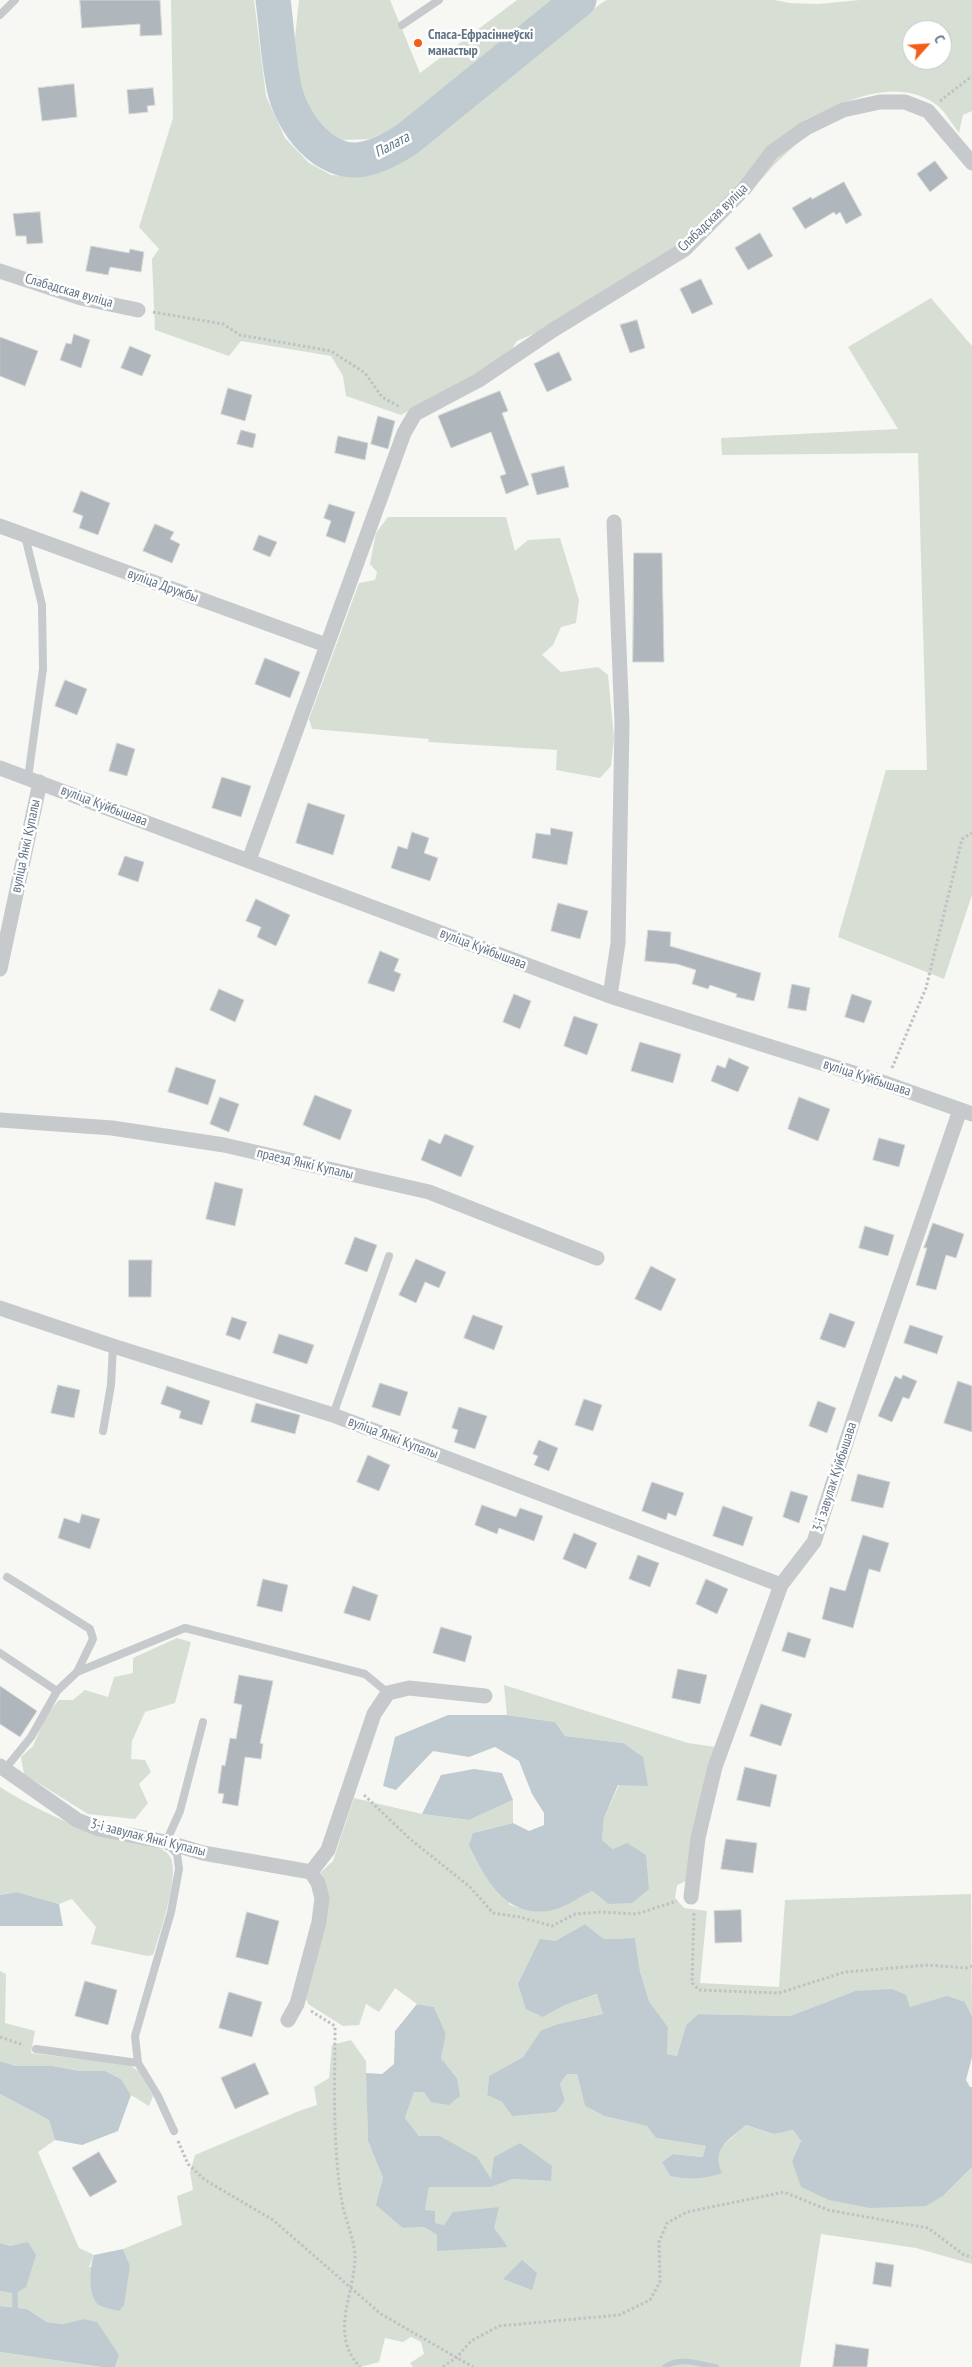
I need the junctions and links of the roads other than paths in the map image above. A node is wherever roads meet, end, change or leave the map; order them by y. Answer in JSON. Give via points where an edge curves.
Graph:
{"nodes":[{"id":1,"x":16,"y":0,"type":"edge"},
{"id":2,"x":440,"y":0,"type":"edge"},
{"id":3,"x":0,"y":15,"type":"edge"},
{"id":4,"x":402,"y":25,"type":"dead end"},
{"id":5,"x":972,"y":163,"type":"edge"},
{"id":6,"x":0,"y":270,"type":"edge"},
{"id":7,"x":138,"y":310,"type":"road end"},
{"id":8,"x":614,"y":522,"type":"dead end"},
{"id":9,"x":0,"y":526,"type":"edge"},
{"id":10,"x":25,"y":536,"type":"junction"},
{"id":11,"x":326,"y":645,"type":"junction"},
{"id":12,"x":0,"y":768,"type":"edge"},
{"id":13,"x":34,"y":780,"type":"junction"},
{"id":14,"x":249,"y":860,"type":"junction"},
{"id":15,"x":0,"y":969,"type":"edge"},
{"id":16,"x":610,"y":996,"type":"junction"},
{"id":17,"x":966,"y":1112,"type":"edge"},
{"id":18,"x":0,"y":1120,"type":"edge"},
{"id":19,"x":389,"y":1256,"type":"dead end"},
{"id":20,"x":597,"y":1258,"type":"dead end"},
{"id":21,"x":0,"y":1308,"type":"edge"},
{"id":22,"x":113,"y":1346,"type":"junction"},
{"id":23,"x":332,"y":1415,"type":"junction"},
{"id":24,"x":103,"y":1432,"type":"dead end"},
{"id":25,"x":7,"y":1577,"type":"dead end"},
{"id":26,"x":781,"y":1585,"type":"junction"},
{"id":27,"x":0,"y":1653,"type":"edge"},
{"id":28,"x":77,"y":1672,"type":"junction"},
{"id":29,"x":57,"y":1691,"type":"junction"},
{"id":30,"x":388,"y":1693,"type":"junction"},
{"id":31,"x":485,"y":1696,"type":"dead end"},
{"id":32,"x":203,"y":1722,"type":"dead end"},
{"id":33,"x":2,"y":1768,"type":"edge"},
{"id":34,"x":166,"y":1842,"type":"junction"},
{"id":35,"x":311,"y":1872,"type":"junction"},
{"id":36,"x":691,"y":1897,"type":"road end"},
{"id":37,"x":288,"y":2020,"type":"dead end"},
{"id":38,"x":36,"y":2049,"type":"road end"},
{"id":39,"x":138,"y":2063,"type":"junction"},
{"id":40,"x":174,"y":2131,"type":"road end"}],
"edges":[{"from":1,"to":3,"type":"lane"},
{"from":2,"to":4,"type":"lane"},
{"from":5,"to":11,"type":"street","name":"Слабадская вуліца","via":[[928,111],[905,102],[880,102],[843,110],[806,128],[772,152],[744,189],[685,249],[479,380],[415,414],[404,433]]},
{"from":6,"to":7,"type":"street","name":"Слабадская вуліца","via":[[81,298]]},
{"from":8,"to":16,"type":"street","via":[[622,723],[618,943]]},
{"from":9,"to":10,"type":"street","name":"вуліца Дружбы"},
{"from":10,"to":11,"type":"street","name":"вуліца Дружбы"},
{"from":10,"to":13,"type":"lane","via":[[42,605],[43,669]]},
{"from":11,"to":14,"type":"street"},
{"from":12,"to":13,"type":"street","name":"вуліца Куйбышава"},
{"from":13,"to":14,"type":"street","name":"вуліца Куйбышава"},
{"from":13,"to":15,"type":"street","name":"вуліца Янкі Купалы"},
{"from":14,"to":16,"type":"street","name":"вуліца Куйбышава"},
{"from":16,"to":17,"type":"street","name":"вуліца Куйбышава"},
{"from":17,"to":26,"type":"street","name":"3-і завулак Куйбышава","via":[[861,1397],[814,1542]]},
{"from":18,"to":20,"type":"street","name":"праезд Янкі Купалы","via":[[112,1128],[224,1145],[429,1192]]},
{"from":19,"to":23,"type":"lane"},
{"from":21,"to":22,"type":"street","name":"вуліца Янкі Купалы"},
{"from":22,"to":23,"type":"street","name":"вуліца Янкі Купалы"},
{"from":22,"to":24,"type":"lane","via":[[111,1385]]},
{"from":23,"to":26,"type":"street","name":"вуліца Янкі Купалы"},
{"from":25,"to":28,"type":"lane","via":[[90,1629],[93,1639]]},
{"from":26,"to":36,"type":"street","name":"3-і завулак Куйбышава","via":[[715,1767],[698,1838]]},
{"from":27,"to":29,"type":"lane"},
{"from":28,"to":29,"type":"lane"},
{"from":28,"to":30,"type":"lane","via":[[185,1628],[365,1674]]},
{"from":29,"to":33,"type":"lane","via":[[31,1737]]},
{"from":30,"to":31,"type":"street","via":[[409,1688]]},
{"from":30,"to":35,"type":"street","via":[[374,1714],[328,1850]]},
{"from":32,"to":34,"type":"lane","via":[[180,1811]]},
{"from":33,"to":34,"type":"street","name":"3-і завулак Янкі Купалы","via":[[77,1820],[99,1829]]},
{"from":34,"to":35,"type":"street","name":"3-і завулак Янкі Купалы"},
{"from":34,"to":39,"type":"lane","via":[[177,1854],[179,1869],[171,1912],[135,2036]]},
{"from":35,"to":37,"type":"street","via":[[322,1898],[297,2004]]},
{"from":38,"to":39,"type":"lane"},
{"from":39,"to":40,"type":"lane"}]}
